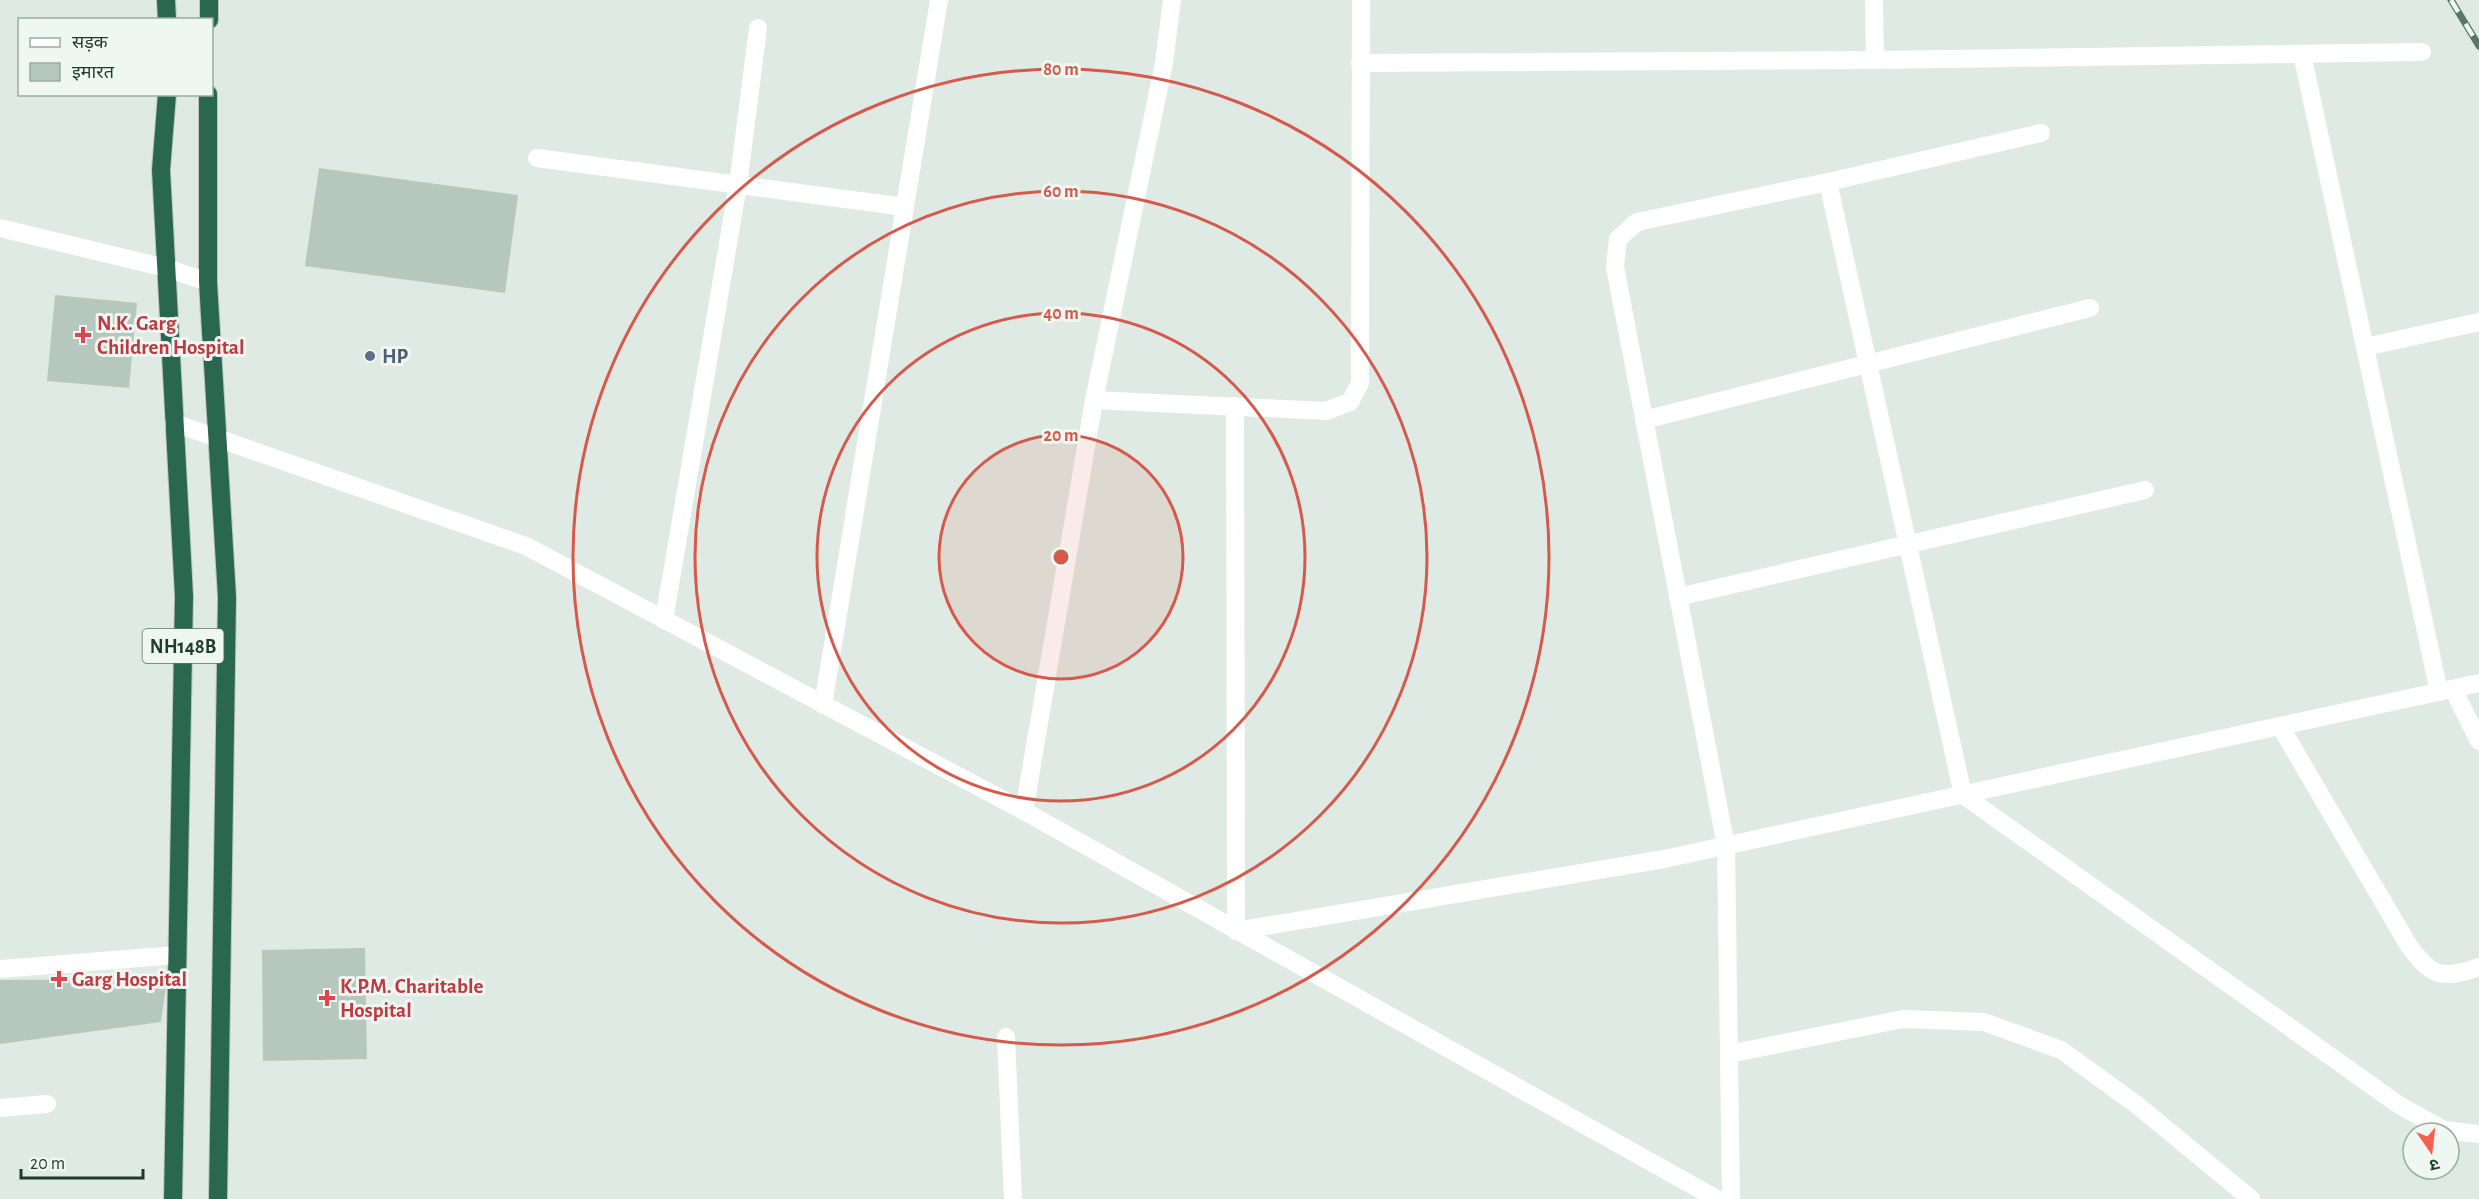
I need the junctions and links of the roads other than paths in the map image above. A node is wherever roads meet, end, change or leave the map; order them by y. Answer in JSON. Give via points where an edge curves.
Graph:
{"nodes":[{"id":1,"x":166,"y":0,"type":"edge"},
{"id":2,"x":209,"y":0,"type":"edge"},
{"id":3,"x":939,"y":0,"type":"edge"},
{"id":4,"x":1172,"y":0,"type":"edge"},
{"id":5,"x":1361,"y":0,"type":"edge"},
{"id":6,"x":1874,"y":0,"type":"edge"},
{"id":7,"x":167,"y":18,"type":"edge"},
{"id":8,"x":209,"y":18,"type":"edge"},
{"id":9,"x":758,"y":28,"type":"dead end"},
{"id":10,"x":2422,"y":52,"type":"dead end"},
{"id":11,"x":2302,"y":54,"type":"junction"},
{"id":12,"x":1875,"y":60,"type":"junction"},
{"id":13,"x":1360,"y":63,"type":"junction"},
{"id":14,"x":167,"y":96,"type":"edge"},
{"id":15,"x":208,"y":96,"type":"edge"},
{"id":16,"x":2041,"y":133,"type":"dead end"},
{"id":17,"x":537,"y":158,"type":"dead end"},
{"id":18,"x":1828,"y":182,"type":"junction"},
{"id":19,"x":738,"y":185,"type":"junction"},
{"id":20,"x":905,"y":207,"type":"junction"},
{"id":21,"x":0,"y":228,"type":"edge"},
{"id":22,"x":166,"y":268,"type":"junction"},
{"id":23,"x":208,"y":282,"type":"junction"},
{"id":24,"x":2090,"y":308,"type":"dead end"},
{"id":25,"x":2479,"y":322,"type":"edge"},
{"id":26,"x":2365,"y":347,"type":"junction"},
{"id":27,"x":1868,"y":364,"type":"junction"},
{"id":28,"x":1094,"y":400,"type":"junction"},
{"id":29,"x":1235,"y":406,"type":"junction"},
{"id":30,"x":1644,"y":420,"type":"junction"},
{"id":31,"x":174,"y":423,"type":"junction"},
{"id":32,"x":218,"y":440,"type":"junction"},
{"id":33,"x":2145,"y":490,"type":"dead end"},
{"id":34,"x":1908,"y":545,"type":"junction"},
{"id":35,"x":1678,"y":597,"type":"junction"},
{"id":36,"x":664,"y":620,"type":"junction"},
{"id":37,"x":2479,"y":683,"type":"edge"},
{"id":38,"x":2446,"y":690,"type":"junction"},
{"id":39,"x":823,"y":705,"type":"junction"},
{"id":40,"x":2280,"y":726,"type":"junction"},
{"id":41,"x":2479,"y":741,"type":"edge"},
{"id":42,"x":1963,"y":795,"type":"junction"},
{"id":43,"x":1024,"y":811,"type":"junction"},
{"id":44,"x":1726,"y":846,"type":"junction"},
{"id":45,"x":1236,"y":930,"type":"junction"},
{"id":46,"x":177,"y":955,"type":"junction"},
{"id":47,"x":2479,"y":967,"type":"edge"},
{"id":48,"x":0,"y":969,"type":"edge"},
{"id":49,"x":1006,"y":1037,"type":"dead end"},
{"id":50,"x":1729,"y":1054,"type":"junction"},
{"id":51,"x":47,"y":1104,"type":"dead end"},
{"id":52,"x":0,"y":1108,"type":"edge"},
{"id":53,"x":2479,"y":1134,"type":"edge"},
{"id":54,"x":173,"y":1199,"type":"edge"},
{"id":55,"x":218,"y":1199,"type":"edge"},
{"id":56,"x":1013,"y":1199,"type":"edge"},
{"id":57,"x":1717,"y":1199,"type":"edge"},
{"id":58,"x":1731,"y":1199,"type":"edge"},
{"id":59,"x":2251,"y":1199,"type":"edge"}],
"edges":[{"from":1,"to":7,"type":"highway"},
{"from":2,"to":8,"type":"highway"},
{"from":3,"to":20,"type":"street"},
{"from":4,"to":28,"type":"street","via":[[1164,63]]},
{"from":5,"to":13,"type":"street"},
{"from":6,"to":12,"type":"street"},
{"from":9,"to":19,"type":"street"},
{"from":10,"to":11,"type":"street"},
{"from":11,"to":12,"type":"street"},
{"from":11,"to":26,"type":"street"},
{"from":12,"to":13,"type":"street"},
{"from":13,"to":29,"type":"street","via":[[1360,383],[1350,402],[1326,411]]},
{"from":14,"to":22,"type":"highway","number":"NH148B","via":[[161,170]]},
{"from":15,"to":23,"type":"highway","number":"NH148B"},
{"from":16,"to":18,"type":"street"},
{"from":17,"to":19,"type":"street"},
{"from":18,"to":27,"type":"street"},
{"from":18,"to":30,"type":"street","via":[[1637,222],[1618,239],[1616,267]]},
{"from":19,"to":20,"type":"street"},
{"from":19,"to":36,"type":"street"},
{"from":20,"to":39,"type":"street"},
{"from":21,"to":22,"type":"street"},
{"from":22,"to":23,"type":"street"},
{"from":22,"to":31,"type":"highway","number":"NH148B"},
{"from":23,"to":32,"type":"highway","number":"NH148B"},
{"from":24,"to":27,"type":"street"},
{"from":25,"to":26,"type":"street"},
{"from":26,"to":38,"type":"street"},
{"from":27,"to":30,"type":"street"},
{"from":27,"to":34,"type":"street"},
{"from":28,"to":29,"type":"street"},
{"from":28,"to":43,"type":"street"},
{"from":29,"to":45,"type":"street"},
{"from":30,"to":35,"type":"street"},
{"from":31,"to":32,"type":"street"},
{"from":31,"to":46,"type":"highway","number":"NH148B","via":[[184,596]]},
{"from":32,"to":36,"type":"street","via":[[526,546]]},
{"from":32,"to":55,"type":"highway","number":"NH148B","via":[[227,597]]},
{"from":33,"to":34,"type":"street"},
{"from":34,"to":35,"type":"street"},
{"from":34,"to":42,"type":"street"},
{"from":35,"to":44,"type":"street"},
{"from":36,"to":39,"type":"street"},
{"from":37,"to":38,"type":"street"},
{"from":38,"to":40,"type":"street"},
{"from":38,"to":41,"type":"street"},
{"from":39,"to":43,"type":"street"},
{"from":40,"to":42,"type":"street"},
{"from":40,"to":47,"type":"street","via":[[2424,966],[2440,974]]},
{"from":42,"to":44,"type":"street"},
{"from":42,"to":53,"type":"street","via":[[2399,1105],[2444,1131]]},
{"from":43,"to":45,"type":"street"},
{"from":44,"to":45,"type":"street"},
{"from":44,"to":50,"type":"street"},
{"from":45,"to":57,"type":"street"},
{"from":46,"to":48,"type":"street"},
{"from":46,"to":54,"type":"highway","number":"NH148B"},
{"from":49,"to":56,"type":"street"},
{"from":50,"to":58,"type":"street"},
{"from":50,"to":59,"type":"street","via":[[1903,1020],[1984,1022],[2061,1050],[2137,1105]]},
{"from":51,"to":52,"type":"street"}]}
